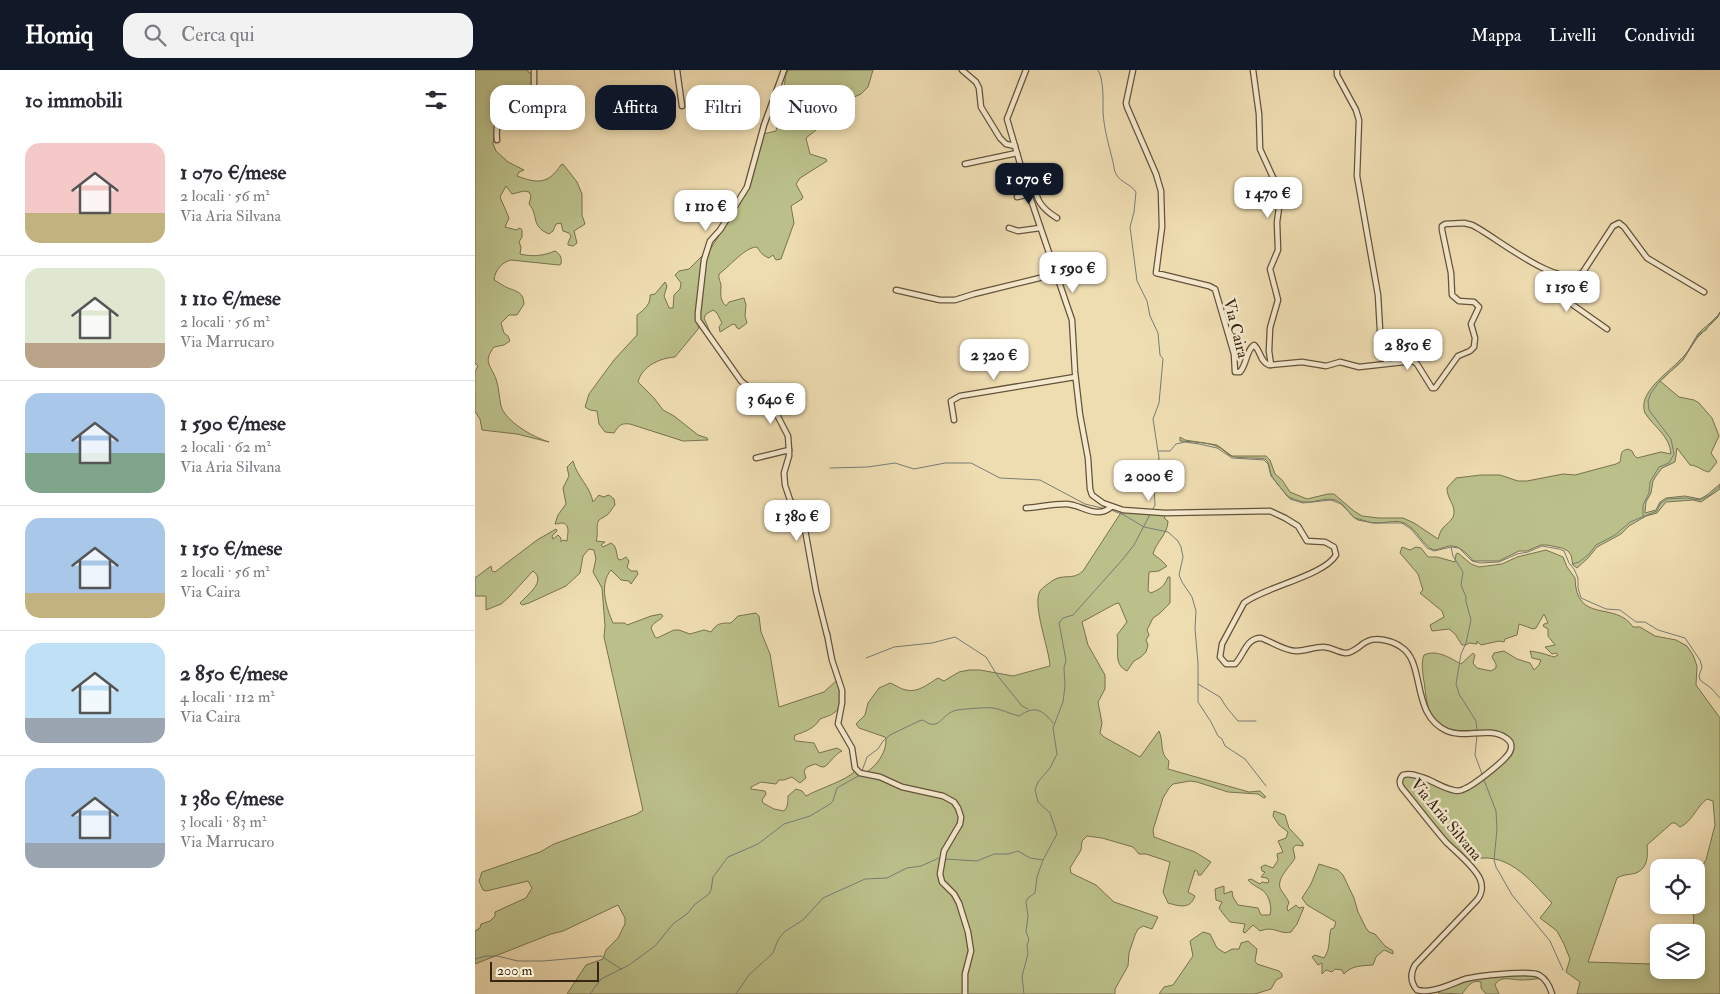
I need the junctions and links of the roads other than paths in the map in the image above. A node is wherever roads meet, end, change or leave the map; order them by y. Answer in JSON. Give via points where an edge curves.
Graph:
{"nodes":[{"id":1,"x":534,"y":70,"type":"edge"},
{"id":2,"x":677,"y":70,"type":"edge"},
{"id":3,"x":784,"y":70,"type":"edge"},
{"id":4,"x":962,"y":70,"type":"edge"},
{"id":5,"x":1026,"y":70,"type":"edge"},
{"id":6,"x":1133,"y":70,"type":"edge"},
{"id":7,"x":1253,"y":70,"type":"edge"},
{"id":8,"x":1337,"y":70,"type":"edge"},
{"id":9,"x":682,"y":106,"type":"dead end"},
{"id":10,"x":497,"y":140,"type":"dead end"},
{"id":11,"x":1015,"y":146,"type":"junction"},
{"id":12,"x":1017,"y":153,"type":"junction"},
{"id":13,"x":965,"y":164,"type":"dead end"},
{"id":14,"x":1021,"y":167,"type":"junction"},
{"id":15,"x":1029,"y":194,"type":"junction"},
{"id":16,"x":1017,"y":197,"type":"dead end"},
{"id":17,"x":1057,"y":218,"type":"dead end"},
{"id":18,"x":1009,"y":228,"type":"dead end"},
{"id":19,"x":1040,"y":228,"type":"junction"},
{"id":20,"x":1552,"y":273,"type":"junction"},
{"id":21,"x":1056,"y":274,"type":"junction"},
{"id":22,"x":896,"y":290,"type":"dead end"},
{"id":23,"x":1704,"y":292,"type":"dead end"},
{"id":24,"x":1607,"y":329,"type":"dead end"},
{"id":25,"x":1387,"y":363,"type":"junction"},
{"id":26,"x":1271,"y":365,"type":"junction"},
{"id":27,"x":1075,"y":377,"type":"junction"},
{"id":28,"x":954,"y":420,"type":"dead end"},
{"id":29,"x":789,"y":450,"type":"junction"},
{"id":30,"x":756,"y":458,"type":"dead end"},
{"id":31,"x":1111,"y":506,"type":"junction"},
{"id":32,"x":1025,"y":508,"type":"dead end"},
{"id":33,"x":965,"y":994,"type":"edge"},
{"id":34,"x":1552,"y":994,"type":"edge"}],
"edges":[{"from":1,"to":10,"type":"street","via":[[532,90],[502,109]]},
{"from":2,"to":9,"type":"street"},
{"from":3,"to":29,"type":"street","via":[[747,187],[710,241],[704,260],[698,320],[741,381],[773,407],[788,436]]},
{"from":4,"to":11,"type":"street","via":[[976,82],[981,106],[1000,138]]},
{"from":5,"to":11,"type":"street","name":"Via Aria Silvana","via":[[1007,119]]},
{"from":6,"to":26,"type":"street","name":"Via Caira","via":[[1126,103],[1161,191],[1156,273],[1215,289],[1234,354],[1235,372],[1244,368],[1252,346],[1257,347],[1264,363]]},
{"from":7,"to":26,"type":"street","via":[[1260,149],[1280,201],[1278,250],[1270,269],[1278,300],[1270,328]]},
{"from":8,"to":25,"type":"street","via":[[1359,120],[1357,176],[1378,295],[1381,347]]},
{"from":11,"to":12,"type":"street","name":"Via Aria Silvana"},
{"from":12,"to":13,"type":"street"},
{"from":12,"to":14,"type":"street","name":"Via Aria Silvana"},
{"from":14,"to":15,"type":"street","name":"Via Aria Silvana"},
{"from":14,"to":17,"type":"street","name":"Via Aria Silvana","via":[[1029,171],[1039,203]]},
{"from":15,"to":16,"type":"street"},
{"from":15,"to":19,"type":"street","name":"Via Aria Silvana"},
{"from":18,"to":19,"type":"street","via":[[1018,231]]},
{"from":19,"to":21,"type":"street","name":"Via Aria Silvana"},
{"from":20,"to":23,"type":"street","name":"Via Caira","via":[[1581,273],[1613,226],[1619,223],[1647,258]]},
{"from":20,"to":24,"type":"street","name":"Via Caira","via":[[1573,305]]},
{"from":20,"to":25,"type":"street","name":"Via Caira","via":[[1472,224],[1443,224],[1453,295],[1457,300],[1474,302],[1479,306],[1471,324],[1474,347],[1458,356],[1434,388],[1415,362]]},
{"from":21,"to":22,"type":"street","via":[[955,300],[940,300]]},
{"from":21,"to":27,"type":"street","name":"Via Aria Silvana","via":[[1072,320]]},
{"from":25,"to":26,"type":"street","name":"Via Caira","via":[[1359,367],[1340,362],[1326,366],[1302,362]]},
{"from":27,"to":28,"type":"street","via":[[960,396],[951,401]]},
{"from":27,"to":31,"type":"street","name":"Via Aria Silvana","via":[[1090,489],[1094,498]]},
{"from":29,"to":30,"type":"street"},
{"from":29,"to":33,"type":"street","via":[[785,485],[804,524],[815,591],[842,690],[839,726],[849,740],[855,768],[860,773],[880,777],[902,787],[943,796],[954,802],[959,811],[960,824],[944,851],[940,874],[942,882],[954,894],[969,932],[971,954],[965,974]]},
{"from":31,"to":32,"type":"street","name":"Via Aria Silvana","via":[[1101,512],[1089,512],[1067,504]]},
{"from":31,"to":34,"type":"street","name":"Via Aria Silvana","via":[[1165,513],[1270,511],[1296,525],[1307,541],[1333,545],[1335,557],[1326,564],[1244,603],[1221,647],[1220,657],[1226,664],[1233,665],[1249,642],[1257,638],[1295,651],[1323,647],[1345,653],[1369,640],[1385,641],[1400,646],[1408,653],[1423,704],[1438,726],[1453,733],[1495,734],[1509,740],[1511,750],[1506,758],[1464,790],[1451,790],[1409,774],[1401,778],[1402,788],[1475,871],[1482,886],[1477,900],[1415,965],[1411,981],[1417,990],[1428,992],[1470,978],[1533,974],[1543,978]]}]}
